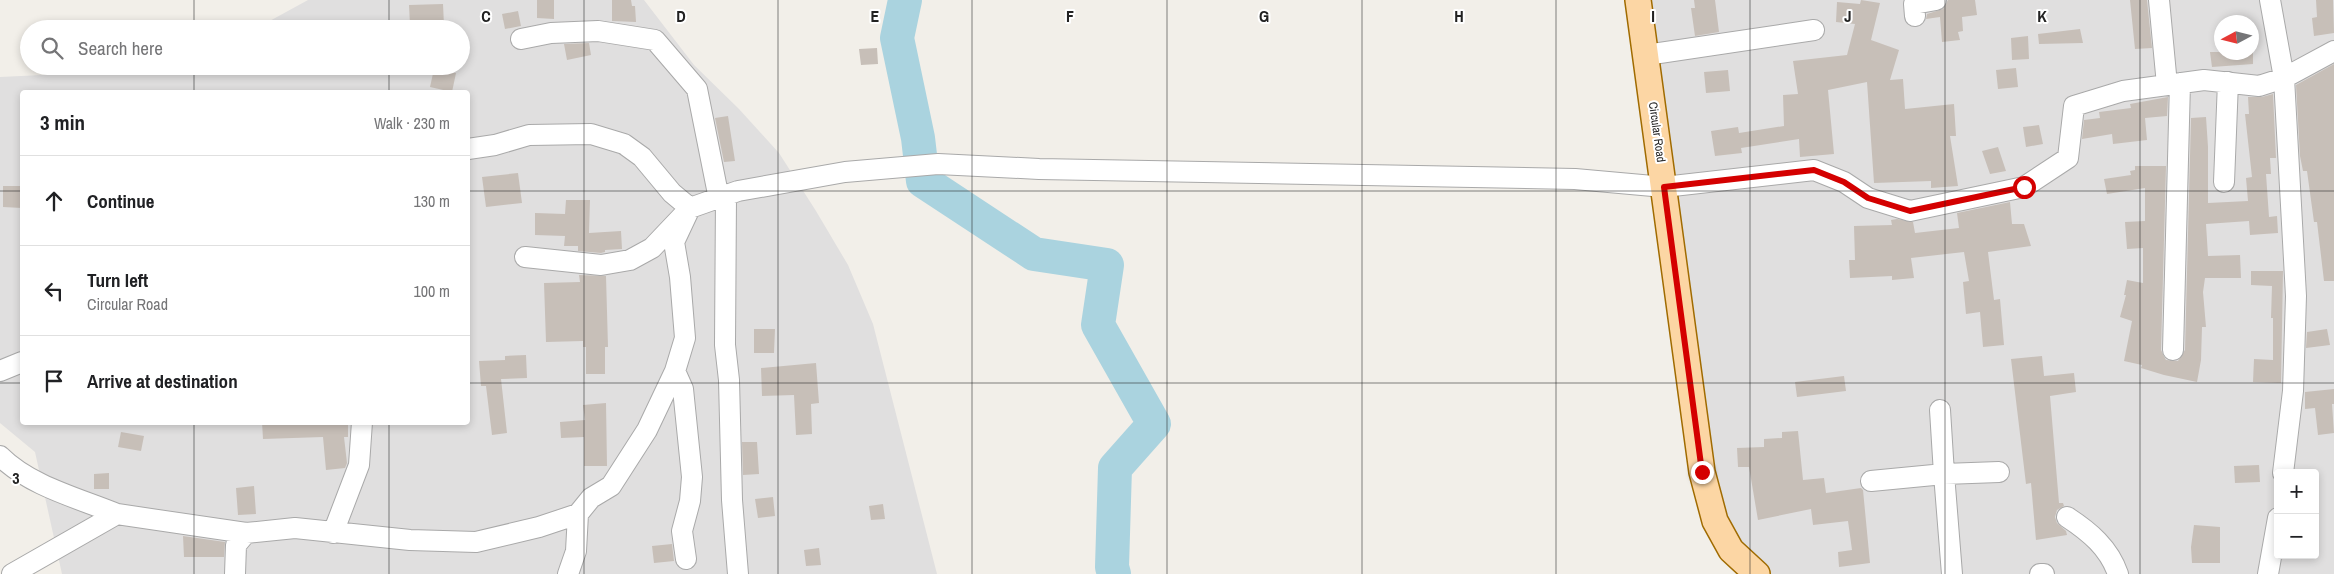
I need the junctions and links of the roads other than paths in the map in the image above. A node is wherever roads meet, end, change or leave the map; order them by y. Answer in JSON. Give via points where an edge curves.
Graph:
{"nodes":[{"id":1,"x":1638,"y":0,"type":"edge"},
{"id":2,"x":1936,"y":0,"type":"edge"},
{"id":3,"x":2159,"y":0,"type":"edge"},
{"id":4,"x":2270,"y":0,"type":"edge"},
{"id":5,"x":1915,"y":16,"type":"dead end"},
{"id":6,"x":1814,"y":30,"type":"dead end"},
{"id":7,"x":521,"y":39,"type":"dead end"},
{"id":8,"x":2334,"y":51,"type":"edge"},
{"id":9,"x":1646,"y":55,"type":"junction"},
{"id":10,"x":2284,"y":78,"type":"junction"},
{"id":11,"x":2228,"y":82,"type":"junction"},
{"id":12,"x":2174,"y":84,"type":"junction"},
{"id":13,"x":470,"y":149,"type":"edge"},
{"id":14,"x":2224,"y":182,"type":"dead end"},
{"id":15,"x":1664,"y":187,"type":"junction"},
{"id":16,"x":722,"y":198,"type":"junction"},
{"id":17,"x":690,"y":208,"type":"junction"},
{"id":18,"x":525,"y":257,"type":"dead end"},
{"id":19,"x":2174,"y":350,"type":"dead end"},
{"id":20,"x":20,"y":363,"type":"edge"},
{"id":21,"x":0,"y":371,"type":"edge"},
{"id":22,"x":675,"y":371,"type":"junction"},
{"id":23,"x":1940,"y":410,"type":"dead end"},
{"id":24,"x":362,"y":425,"type":"edge"},
{"id":25,"x":0,"y":456,"type":"edge"},
{"id":26,"x":2283,"y":469,"type":"edge"},
{"id":27,"x":1999,"y":472,"type":"dead end"},
{"id":28,"x":1944,"y":474,"type":"junction"},
{"id":29,"x":1871,"y":481,"type":"dead end"},
{"id":30,"x":117,"y":514,"type":"junction"},
{"id":31,"x":578,"y":514,"type":"junction"},
{"id":32,"x":2067,"y":517,"type":"dead end"},
{"id":33,"x":246,"y":533,"type":"junction"},
{"id":34,"x":333,"y":533,"type":"junction"},
{"id":35,"x":2274,"y":540,"type":"edge"},
{"id":36,"x":686,"y":559,"type":"dead end"},
{"id":37,"x":12,"y":574,"type":"edge"},
{"id":38,"x":235,"y":574,"type":"edge"},
{"id":39,"x":568,"y":574,"type":"edge"},
{"id":40,"x":738,"y":574,"type":"edge"},
{"id":41,"x":1758,"y":574,"type":"edge"},
{"id":42,"x":1952,"y":574,"type":"edge"},
{"id":43,"x":2040,"y":574,"type":"edge"},
{"id":44,"x":2044,"y":574,"type":"edge"},
{"id":45,"x":2118,"y":574,"type":"edge"},
{"id":46,"x":2268,"y":574,"type":"edge"}],
"edges":[{"from":1,"to":9,"type":"main road","name":"Circular Road"},
{"from":2,"to":5,"type":"street","via":[[1914,4]]},
{"from":3,"to":12,"type":"street"},
{"from":4,"to":10,"type":"street"},
{"from":6,"to":9,"type":"street"},
{"from":7,"to":16,"type":"street","via":[[551,33],[598,32],[655,40],[697,89]]},
{"from":8,"to":10,"type":"street"},
{"from":9,"to":15,"type":"main road","name":"Circular Road"},
{"from":10,"to":11,"type":"street","via":[[2259,86]]},
{"from":10,"to":26,"type":"street","via":[[2296,296],[2293,390]]},
{"from":11,"to":12,"type":"street","via":[[2204,80]]},
{"from":11,"to":14,"type":"street"},
{"from":12,"to":15,"type":"street","via":[[2123,91],[2074,106],[2068,158],[2024,187],[1910,211],[1868,198],[1844,182],[1814,170]]},
{"from":12,"to":19,"type":"street"},
{"from":13,"to":17,"type":"street","via":[[529,135],[591,134],[624,144],[642,156],[672,193]]},
{"from":15,"to":16,"type":"street","via":[[1575,179],[1039,169],[938,164],[845,172],[746,190]]},
{"from":15,"to":41,"type":"main road","name":"Circular Road","via":[[1702,472],[1719,528],[1731,550]]},
{"from":16,"to":17,"type":"street"},
{"from":16,"to":40,"type":"street","via":[[724,345],[729,380]]},
{"from":17,"to":18,"type":"street","via":[[652,248],[630,260],[601,265]]},
{"from":17,"to":22,"type":"street","via":[[674,242],[685,338]]},
{"from":20,"to":21,"type":"street"},
{"from":22,"to":31,"type":"street","via":[[647,430],[611,486],[591,498]]},
{"from":22,"to":36,"type":"street","via":[[683,389],[692,477],[682,531]]},
{"from":23,"to":28,"type":"street"},
{"from":24,"to":34,"type":"street","via":[[359,465]]},
{"from":25,"to":30,"type":"street","via":[[8,465],[51,488]]},
{"from":27,"to":28,"type":"street"},
{"from":28,"to":29,"type":"street"},
{"from":28,"to":42,"type":"street"},
{"from":30,"to":33,"type":"street"},
{"from":30,"to":37,"type":"street"},
{"from":31,"to":34,"type":"street","via":[[476,542]]},
{"from":31,"to":39,"type":"street","via":[[576,551]]},
{"from":32,"to":45,"type":"street","via":[[2105,547]]},
{"from":33,"to":34,"type":"street","via":[[295,528]]},
{"from":33,"to":38,"type":"street","via":[[236,545]]},
{"from":35,"to":46,"type":"street"},
{"from":43,"to":44,"type":"street"}]}
